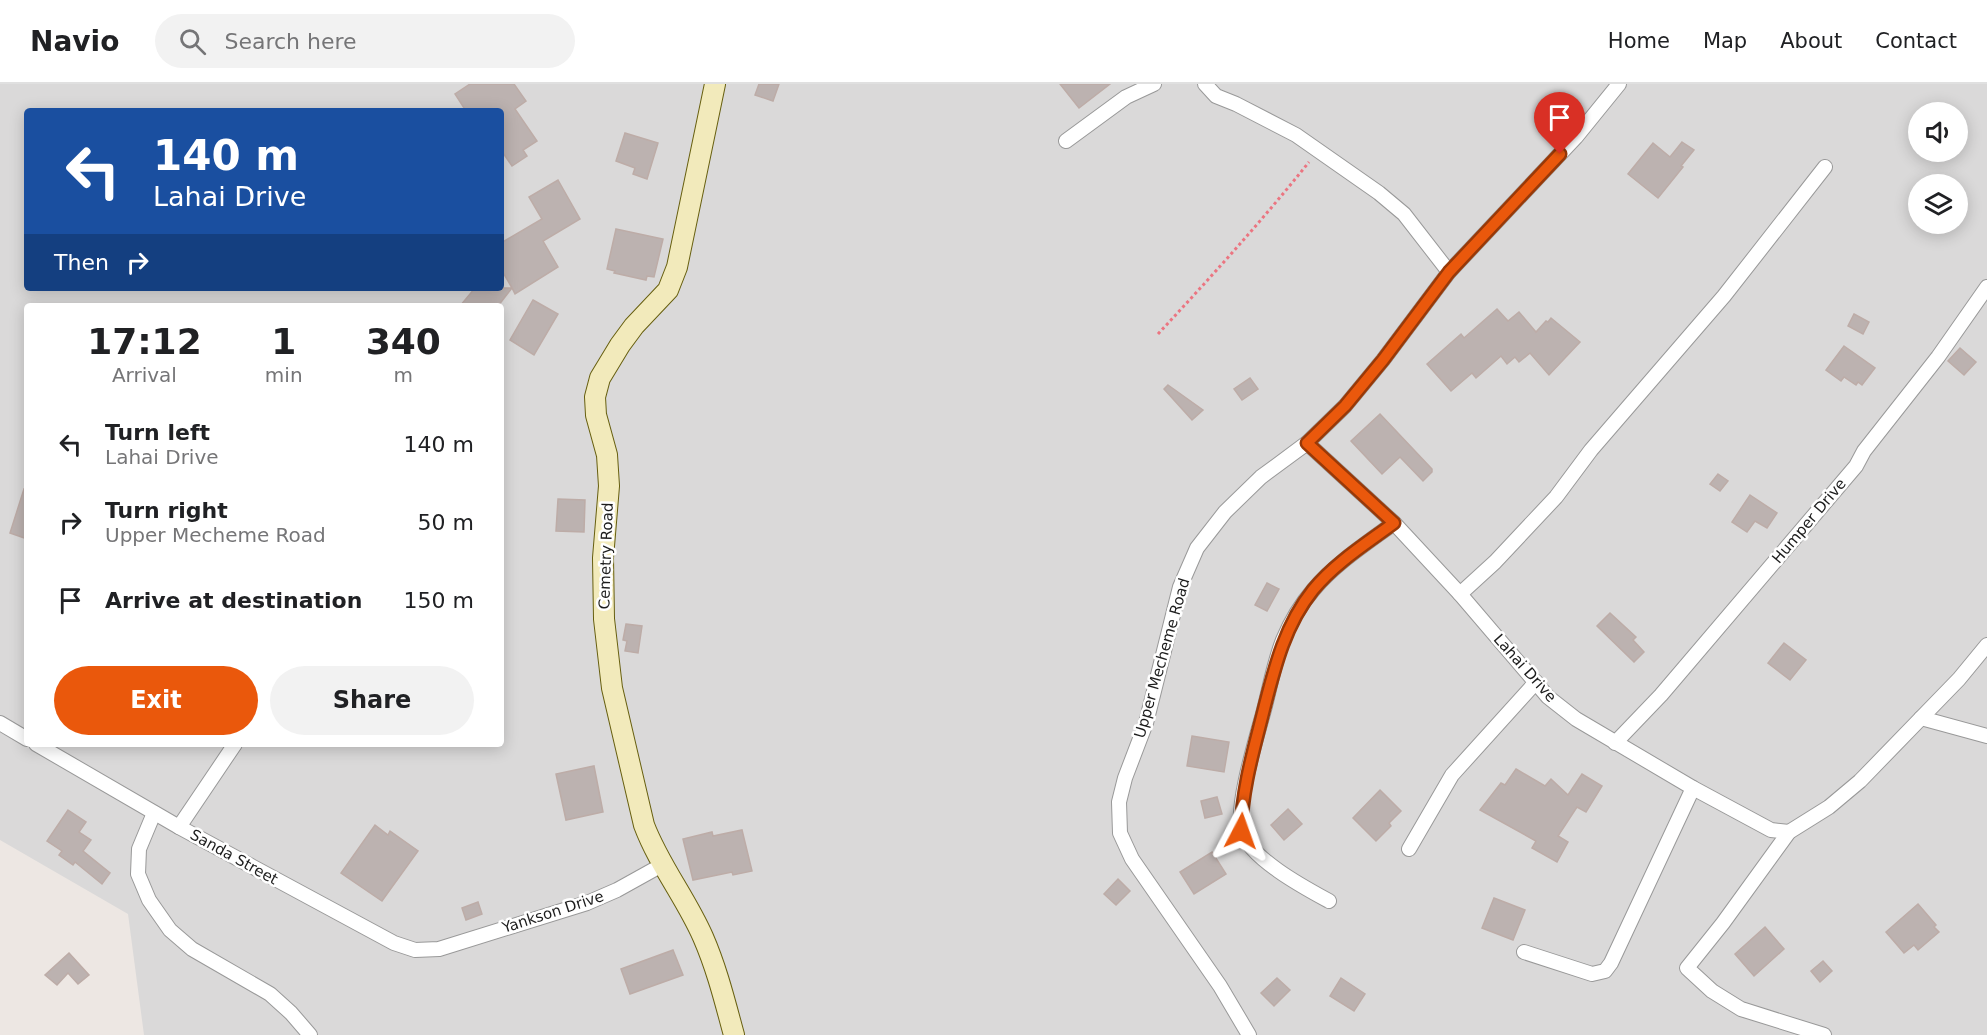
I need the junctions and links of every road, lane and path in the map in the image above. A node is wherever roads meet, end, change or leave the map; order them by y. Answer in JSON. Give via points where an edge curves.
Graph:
{"nodes":[{"id":1,"x":715,"y":84,"type":"edge"},
{"id":2,"x":1154,"y":84,"type":"edge"},
{"id":3,"x":1207,"y":84,"type":"edge"},
{"id":4,"x":1619,"y":84,"type":"edge"},
{"id":5,"x":1066,"y":141,"type":"dead end"},
{"id":6,"x":1317,"y":151,"type":"junction"},
{"id":7,"x":1825,"y":167,"type":"dead end"},
{"id":8,"x":1449,"y":272,"type":"junction"},
{"id":9,"x":1987,"y":287,"type":"edge"},
{"id":10,"x":1158,"y":334,"type":"dead end"},
{"id":11,"x":1307,"y":443,"type":"junction"},
{"id":12,"x":1394,"y":523,"type":"junction"},
{"id":13,"x":1460,"y":594,"type":"junction"},
{"id":14,"x":1987,"y":645,"type":"edge"},
{"id":15,"x":1536,"y":682,"type":"junction"},
{"id":16,"x":1921,"y":718,"type":"junction"},
{"id":17,"x":0,"y":723,"type":"edge"},
{"id":18,"x":1987,"y":736,"type":"edge"},
{"id":19,"x":24,"y":737,"type":"edge"},
{"id":20,"x":1615,"y":743,"type":"junction"},
{"id":21,"x":41,"y":747,"type":"edge"},
{"id":22,"x":233,"y":747,"type":"edge"},
{"id":23,"x":1693,"y":788,"type":"junction"},
{"id":24,"x":154,"y":813,"type":"junction"},
{"id":25,"x":179,"y":826,"type":"junction"},
{"id":26,"x":1789,"y":832,"type":"junction"},
{"id":27,"x":1409,"y":849,"type":"dead end"},
{"id":28,"x":662,"y":865,"type":"junction"},
{"id":29,"x":1329,"y":901,"type":"dead end"},
{"id":30,"x":439,"y":949,"type":"joint"},
{"id":31,"x":1524,"y":952,"type":"dead end"},
{"id":32,"x":310,"y":1035,"type":"edge"},
{"id":33,"x":734,"y":1035,"type":"edge"},
{"id":34,"x":1249,"y":1035,"type":"edge"},
{"id":35,"x":1824,"y":1035,"type":"edge"}],
"edges":[{"from":1,"to":28,"type":"street","name":"Cemetry Road","via":[[677,267],[668,290],[620,345],[600,378],[595,397],[609,486],[603,558],[604,619],[612,688],[644,825]]},
{"from":2,"to":5,"type":"street","via":[[1126,97]]},
{"from":3,"to":6,"type":"street","via":[[1216,96],[1296,135]]},
{"from":4,"to":8,"type":"street","name":"Upper Mecheme Road","via":[[1576,137]]},
{"from":6,"to":8,"type":"street","via":[[1404,214]]},
{"from":6,"to":10,"type":"path","via":[[1277,203]]},
{"from":7,"to":13,"type":"street","via":[[1724,296],[1556,496]]},
{"from":8,"to":11,"type":"street","name":"Upper Mecheme Road","via":[[1376,369]]},
{"from":9,"to":20,"type":"street","name":"Humper Drive","via":[[1856,466],[1661,695]]},
{"from":11,"to":12,"type":"street","name":"Lahai Drive"},
{"from":11,"to":34,"type":"street","name":"Upper Mecheme Road","via":[[1225,512],[1197,548],[1180,587],[1146,723],[1119,802],[1120,833],[1132,859]]},
{"from":12,"to":13,"type":"street","name":"Lahai Drive"},
{"from":12,"to":29,"type":"street","via":[[1344,560],[1314,589],[1297,614],[1277,659],[1249,765],[1241,831],[1252,850],[1296,883]]},
{"from":13,"to":15,"type":"street","name":"Lahai Drive"},
{"from":14,"to":16,"type":"street"},
{"from":15,"to":20,"type":"street","name":"Lahai Drive","via":[[1576,719]]},
{"from":15,"to":27,"type":"street","via":[[1452,776]]},
{"from":16,"to":18,"type":"street"},
{"from":16,"to":26,"type":"street","via":[[1860,781]]},
{"from":17,"to":19,"type":"street"},
{"from":20,"to":23,"type":"street","name":"Lahai Drive"},
{"from":21,"to":24,"type":"street","name":"Sanda Street"},
{"from":22,"to":25,"type":"street"},
{"from":23,"to":26,"type":"street","name":"Lahai Drive","via":[[1771,830]]},
{"from":23,"to":31,"type":"street","via":[[1605,971],[1592,974]]},
{"from":24,"to":25,"type":"street","name":"Sanda Street"},
{"from":24,"to":32,"type":"street","via":[[139,849],[138,874],[149,900],[170,930],[192,949],[270,994]]},
{"from":25,"to":30,"type":"street","name":"Sanda Street","via":[[393,943],[415,950]]},
{"from":26,"to":35,"type":"street","via":[[1687,968],[1712,991],[1742,1010]]},
{"from":28,"to":30,"type":"street","name":"Yankson Drive","via":[[587,903]]},
{"from":28,"to":33,"type":"street","name":"Cemetry Road","via":[[703,935],[719,976]]}]}
